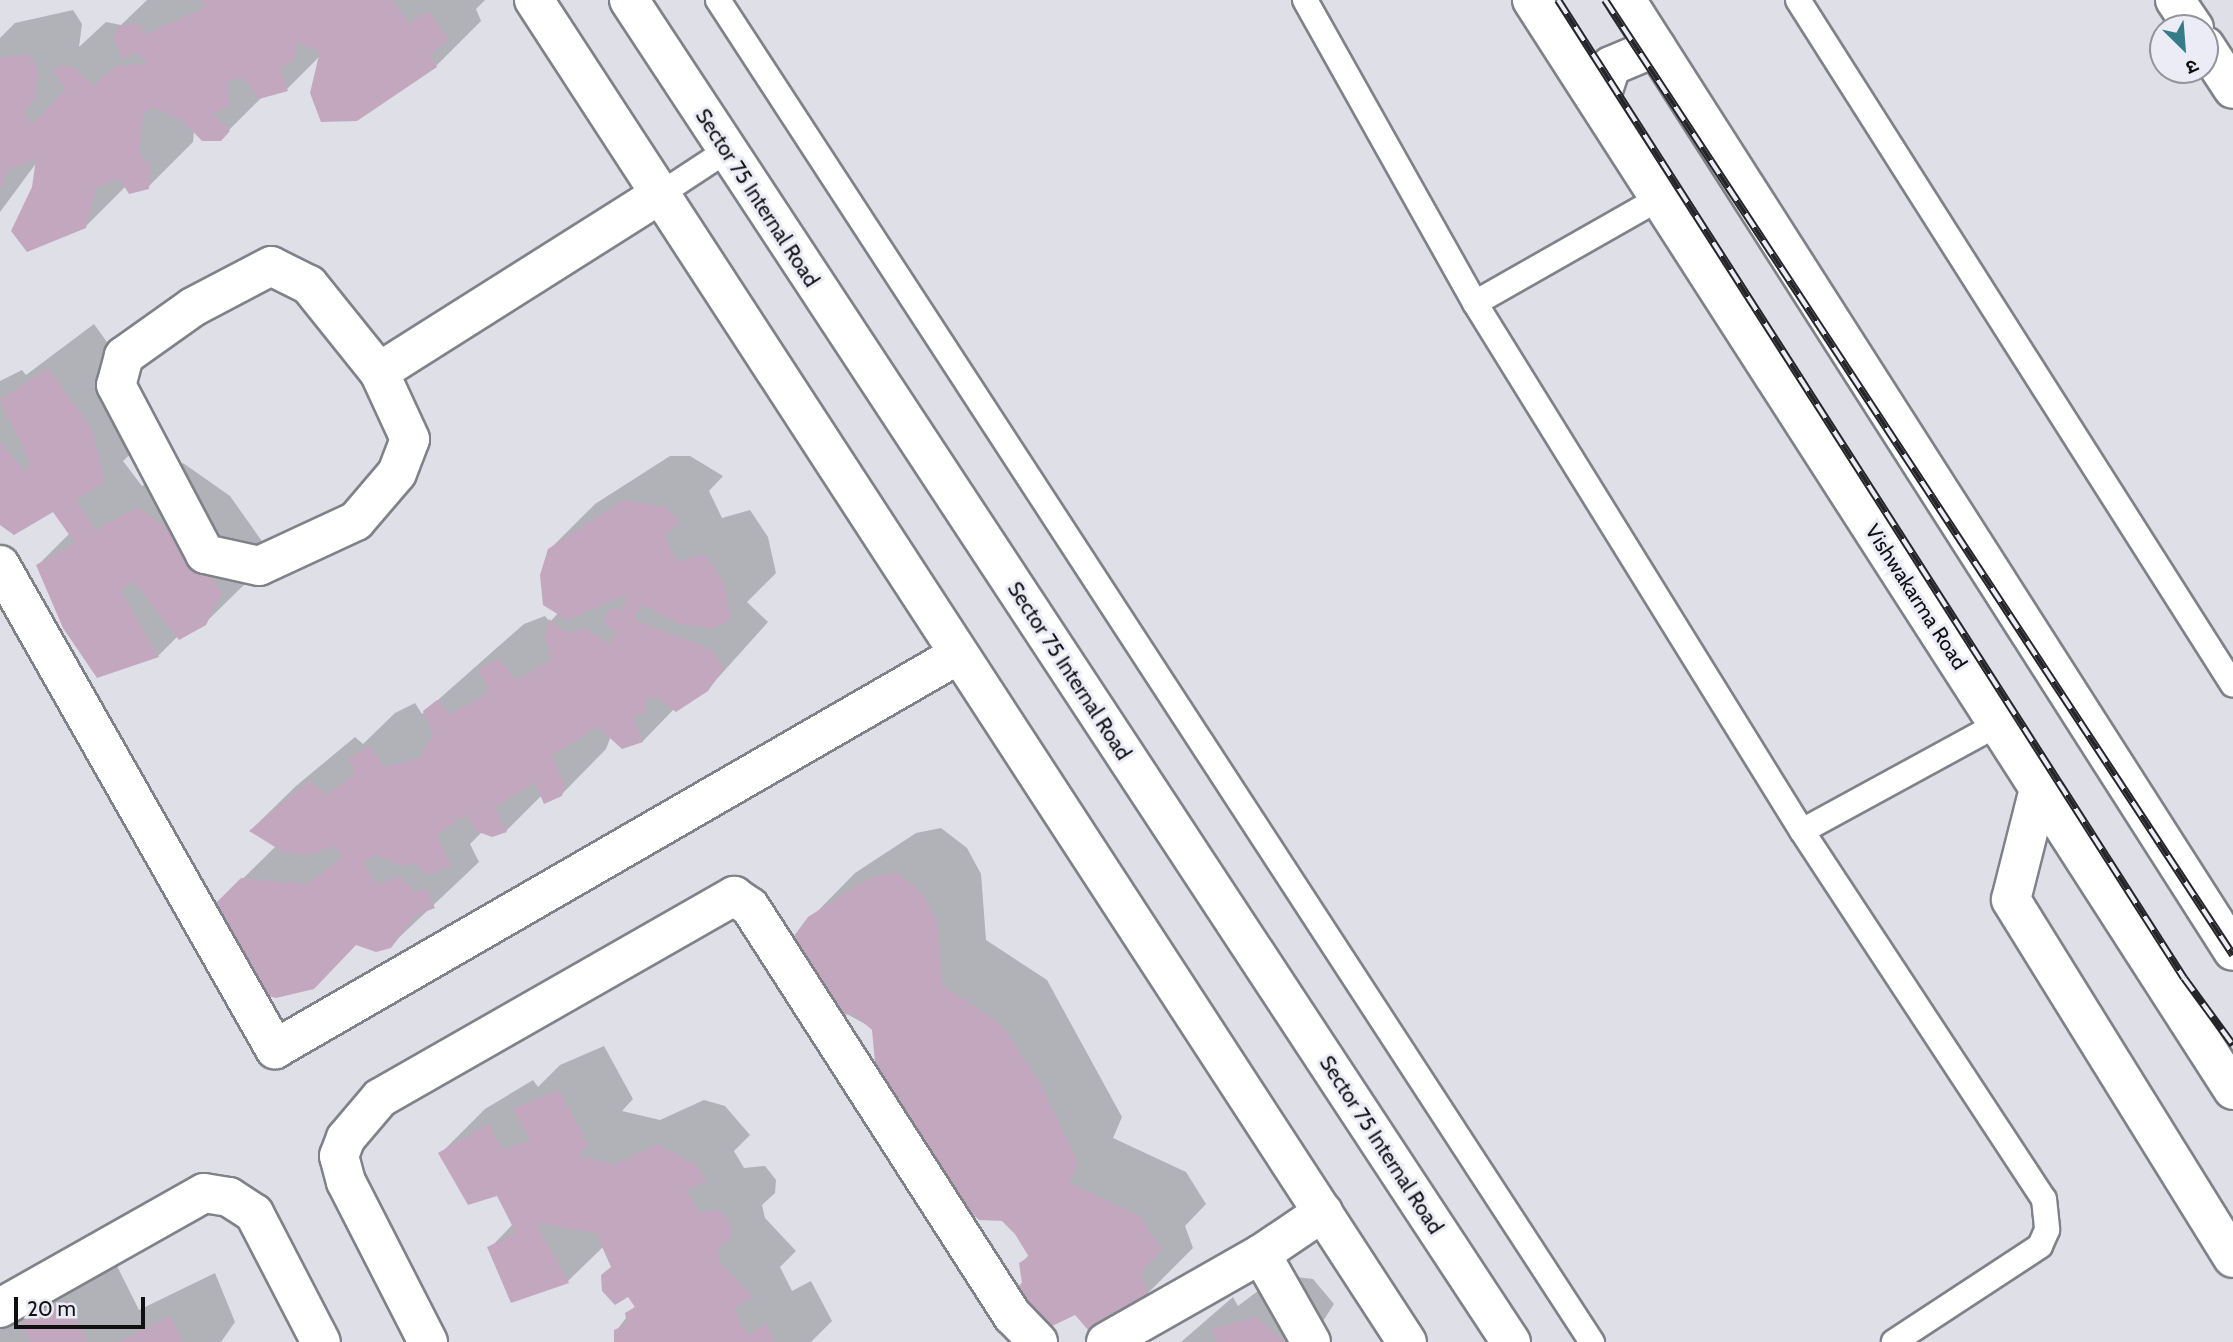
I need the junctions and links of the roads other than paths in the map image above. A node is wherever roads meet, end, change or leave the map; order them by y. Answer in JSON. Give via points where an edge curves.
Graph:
{"nodes":[{"id":1,"x":534,"y":0,"type":"edge"},
{"id":2,"x":629,"y":0,"type":"edge"},
{"id":3,"x":718,"y":0,"type":"edge"},
{"id":4,"x":1305,"y":0,"type":"edge"},
{"id":5,"x":1532,"y":0,"type":"edge"},
{"id":6,"x":1626,"y":0,"type":"edge"},
{"id":7,"x":1798,"y":0,"type":"edge"},
{"id":8,"x":1656,"y":47,"type":"junction"},
{"id":9,"x":2219,"y":68,"type":"edge"},
{"id":10,"x":2233,"y":89,"type":"edge"},
{"id":11,"x":1599,"y":103,"type":"junction"},
{"id":12,"x":726,"y":151,"type":"junction"},
{"id":13,"x":659,"y":195,"type":"junction"},
{"id":14,"x":1660,"y":198,"type":"junction"},
{"id":15,"x":1475,"y":303,"type":"junction"},
{"id":16,"x":379,"y":372,"type":"junction"},
{"id":17,"x":0,"y":565,"type":"edge"},
{"id":18,"x":956,"y":656,"type":"junction"},
{"id":19,"x":2233,"y":684,"type":"edge"},
{"id":20,"x":1998,"y":724,"type":"junction"},
{"id":21,"x":2039,"y":789,"type":"junction"},
{"id":22,"x":1802,"y":831,"type":"junction"},
{"id":23,"x":2233,"y":951,"type":"edge"},
{"id":24,"x":2233,"y":1090,"type":"edge"},
{"id":25,"x":1322,"y":1212,"type":"junction"},
{"id":26,"x":1261,"y":1254,"type":"junction"},
{"id":27,"x":2233,"y":1258,"type":"edge"},
{"id":28,"x":0,"y":1308,"type":"edge"},
{"id":29,"x":321,"y":1342,"type":"edge"},
{"id":30,"x":428,"y":1342,"type":"edge"},
{"id":31,"x":1038,"y":1342,"type":"edge"},
{"id":32,"x":1107,"y":1342,"type":"edge"},
{"id":33,"x":1311,"y":1342,"type":"edge"},
{"id":34,"x":1407,"y":1342,"type":"edge"},
{"id":35,"x":1511,"y":1342,"type":"edge"},
{"id":36,"x":1592,"y":1342,"type":"edge"},
{"id":37,"x":1894,"y":1342,"type":"edge"}],
"edges":[{"from":1,"to":13,"type":"street"},
{"from":2,"to":12,"type":"street","name":"Sector 75 Internal Road"},
{"from":3,"to":36,"type":"lane"},
{"from":4,"to":15,"type":"lane"},
{"from":5,"to":11,"type":"street","name":"Vishwakarma Road"},
{"from":6,"to":8,"type":"street"},
{"from":7,"to":19,"type":"lane"},
{"from":8,"to":11,"type":"street","via":[[1611,66]]},
{"from":8,"to":23,"type":"street"},
{"from":9,"to":10,"type":"street"},
{"from":11,"to":14,"type":"street","name":"Vishwakarma Road"},
{"from":12,"to":13,"type":"lane"},
{"from":12,"to":35,"type":"street","name":"Sector 75 Internal Road"},
{"from":13,"to":16,"type":"street"},
{"from":13,"to":18,"type":"street"},
{"from":14,"to":15,"type":"lane"},
{"from":14,"to":20,"type":"street","name":"Vishwakarma Road"},
{"from":15,"to":22,"type":"lane"},
{"from":16,"to":16,"type":"street","via":[[410,439],[397,473],[356,521],[259,566],[205,554],[116,385],[124,356],[192,307],[271,266],[309,285]]},
{"from":17,"to":18,"type":"street","via":[[275,1049]]},
{"from":18,"to":25,"type":"street"},
{"from":20,"to":21,"type":"street","name":"Vishwakarma Road"},
{"from":20,"to":22,"type":"lane"},
{"from":21,"to":24,"type":"street","name":"Vishwakarma Road"},
{"from":21,"to":27,"type":"street","via":[[2011,900]]},
{"from":22,"to":37,"type":"lane","via":[[2044,1199],[2047,1213],[2040,1246]]},
{"from":25,"to":26,"type":"street"},
{"from":25,"to":34,"type":"street"},
{"from":26,"to":32,"type":"street"},
{"from":26,"to":33,"type":"street"},
{"from":28,"to":29,"type":"street","via":[[204,1193],[229,1197],[254,1213]]},
{"from":30,"to":31,"type":"street","via":[[346,1182],[339,1156],[346,1138],[380,1098],[734,895],[750,907],[1013,1316]]}]}
